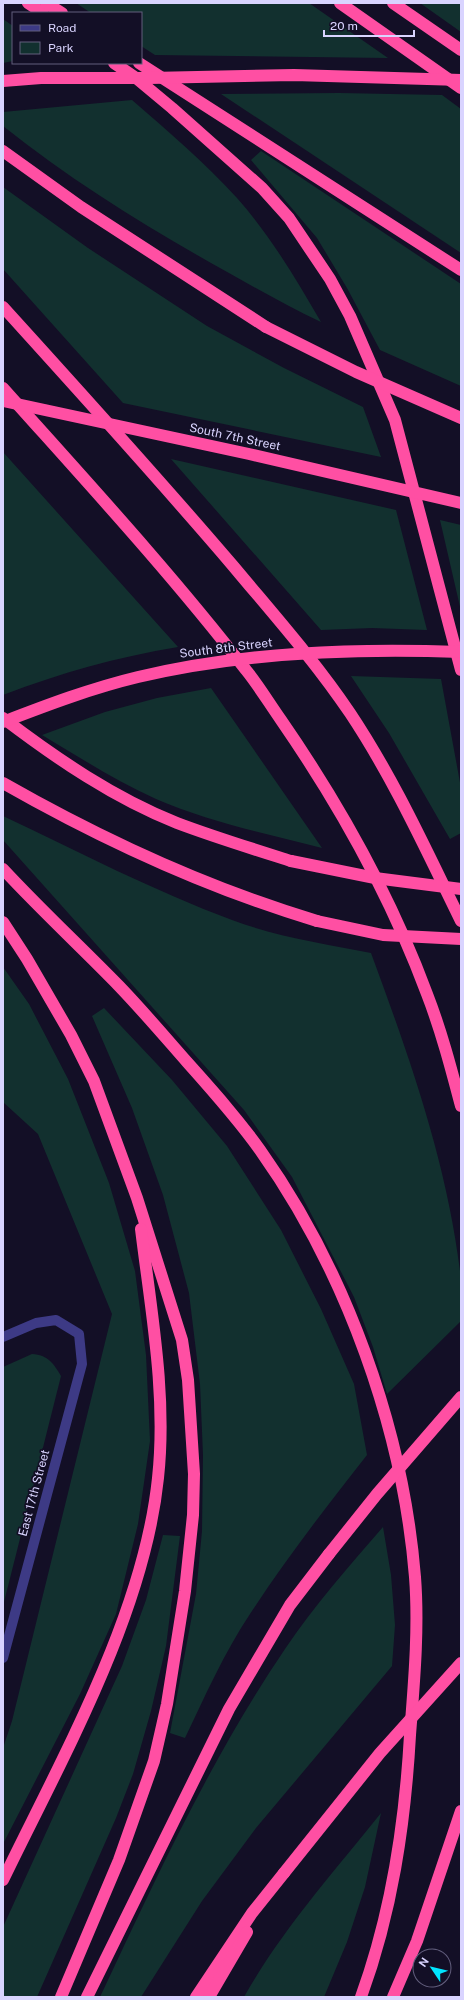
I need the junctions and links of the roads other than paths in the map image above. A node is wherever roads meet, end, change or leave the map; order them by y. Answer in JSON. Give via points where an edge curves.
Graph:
{"nodes":[{"id":1,"x":28,"y":3,"type":"edge"},
{"id":2,"x":46,"y":3,"type":"edge"},
{"id":3,"x":340,"y":3,"type":"edge"},
{"id":4,"x":394,"y":3,"type":"edge"},
{"id":5,"x":42,"y":12,"type":"edge"},
{"id":6,"x":60,"y":12,"type":"edge"},
{"id":7,"x":461,"y":50,"type":"edge"},
{"id":8,"x":115,"y":64,"type":"edge"},
{"id":9,"x":142,"y":64,"type":"edge"},
{"id":10,"x":461,"y":80,"type":"edge"},
{"id":11,"x":3,"y":81,"type":"edge"},
{"id":12,"x":461,"y":88,"type":"edge"},
{"id":13,"x":3,"y":151,"type":"edge"},
{"id":14,"x":461,"y":270,"type":"edge"},
{"id":15,"x":3,"y":307,"type":"edge"},
{"id":16,"x":3,"y":388,"type":"edge"},
{"id":17,"x":3,"y":401,"type":"edge"},
{"id":18,"x":461,"y":418,"type":"edge"},
{"id":19,"x":461,"y":503,"type":"edge"},
{"id":20,"x":461,"y":652,"type":"edge"},
{"id":21,"x":461,"y":670,"type":"edge"},
{"id":22,"x":3,"y":718,"type":"edge"},
{"id":23,"x":3,"y":722,"type":"edge"},
{"id":24,"x":3,"y":783,"type":"edge"},
{"id":25,"x":3,"y":869,"type":"edge"},
{"id":26,"x":461,"y":889,"type":"edge"},
{"id":27,"x":461,"y":921,"type":"edge"},
{"id":28,"x":3,"y":922,"type":"edge"},
{"id":29,"x":461,"y":939,"type":"edge"},
{"id":30,"x":461,"y":1106,"type":"edge"},
{"id":31,"x":137,"y":1198,"type":"junction"},
{"id":32,"x":3,"y":1337,"type":"edge"},
{"id":33,"x":461,"y":1397,"type":"edge"},
{"id":34,"x":3,"y":1658,"type":"edge"},
{"id":35,"x":461,"y":1663,"type":"edge"},
{"id":36,"x":461,"y":1810,"type":"edge"},
{"id":37,"x":284,"y":1874,"type":"junction"},
{"id":38,"x":3,"y":1880,"type":"edge"},
{"id":39,"x":61,"y":1997,"type":"edge"},
{"id":40,"x":86,"y":1997,"type":"edge"},
{"id":41,"x":196,"y":1997,"type":"edge"},
{"id":42,"x":209,"y":1997,"type":"edge"},
{"id":43,"x":361,"y":1997,"type":"edge"},
{"id":44,"x":393,"y":1997,"type":"edge"}],
"edges":[{"from":1,"to":5,"type":"highway"},
{"from":2,"to":6,"type":"highway"},
{"from":3,"to":12,"type":"highway"},
{"from":4,"to":7,"type":"highway"},
{"from":8,"to":21,"type":"highway","via":[[183,117],[262,188],[289,218],[330,279],[350,316],[395,420]]},
{"from":9,"to":14,"type":"highway"},
{"from":10,"to":11,"type":"highway","bridge":true,"via":[[294,75],[41,78]]},
{"from":13,"to":18,"type":"highway","bridge":true,"via":[[81,207],[266,327],[356,372]]},
{"from":15,"to":27,"type":"highway","via":[[156,475],[312,658],[350,713],[402,800]]},
{"from":16,"to":30,"type":"highway","via":[[137,538],[248,671],[325,785],[402,932],[428,994]]},
{"from":17,"to":19,"type":"highway","name":"South 7th Street","bridge":true},
{"from":20,"to":23,"type":"highway","name":"South 8th Street","bridge":true,"via":[[346,652],[262,656],[214,662],[137,677]]},
{"from":22,"to":26,"type":"highway","bridge":true,"via":[[63,762],[176,822],[291,861],[375,878]]},
{"from":24,"to":29,"type":"highway","bridge":true,"via":[[59,815],[148,857],[243,897],[317,921],[383,935]]},
{"from":25,"to":43,"type":"highway","via":[[120,987],[203,1080],[260,1150],[310,1232],[341,1292],[362,1344],[395,1455],[408,1516],[417,1626],[408,1777],[402,1831],[388,1907]]},
{"from":28,"to":31,"type":"highway","via":[[71,1035],[94,1081]]},
{"from":31,"to":38,"type":"highway","via":[[159,1378],[160,1453],[153,1508],[140,1568],[109,1654],[87,1706]]},
{"from":31,"to":39,"type":"highway","via":[[182,1340],[192,1426],[193,1515],[176,1652],[154,1761],[119,1860]]},
{"from":32,"to":34,"type":"street","name":"East 17th Street","via":[[36,1323],[56,1320],[79,1334],[82,1364]]},
{"from":33,"to":40,"type":"highway","bridge":true,"via":[[381,1488],[290,1605],[229,1709]]},
{"from":35,"to":37,"type":"highway","bridge":true,"via":[[380,1753]]},
{"from":36,"to":44,"type":"highway","via":[[417,1941]]},
{"from":37,"to":41,"type":"highway","via":[[252,1913]]},
{"from":37,"to":42,"type":"highway"}]}
